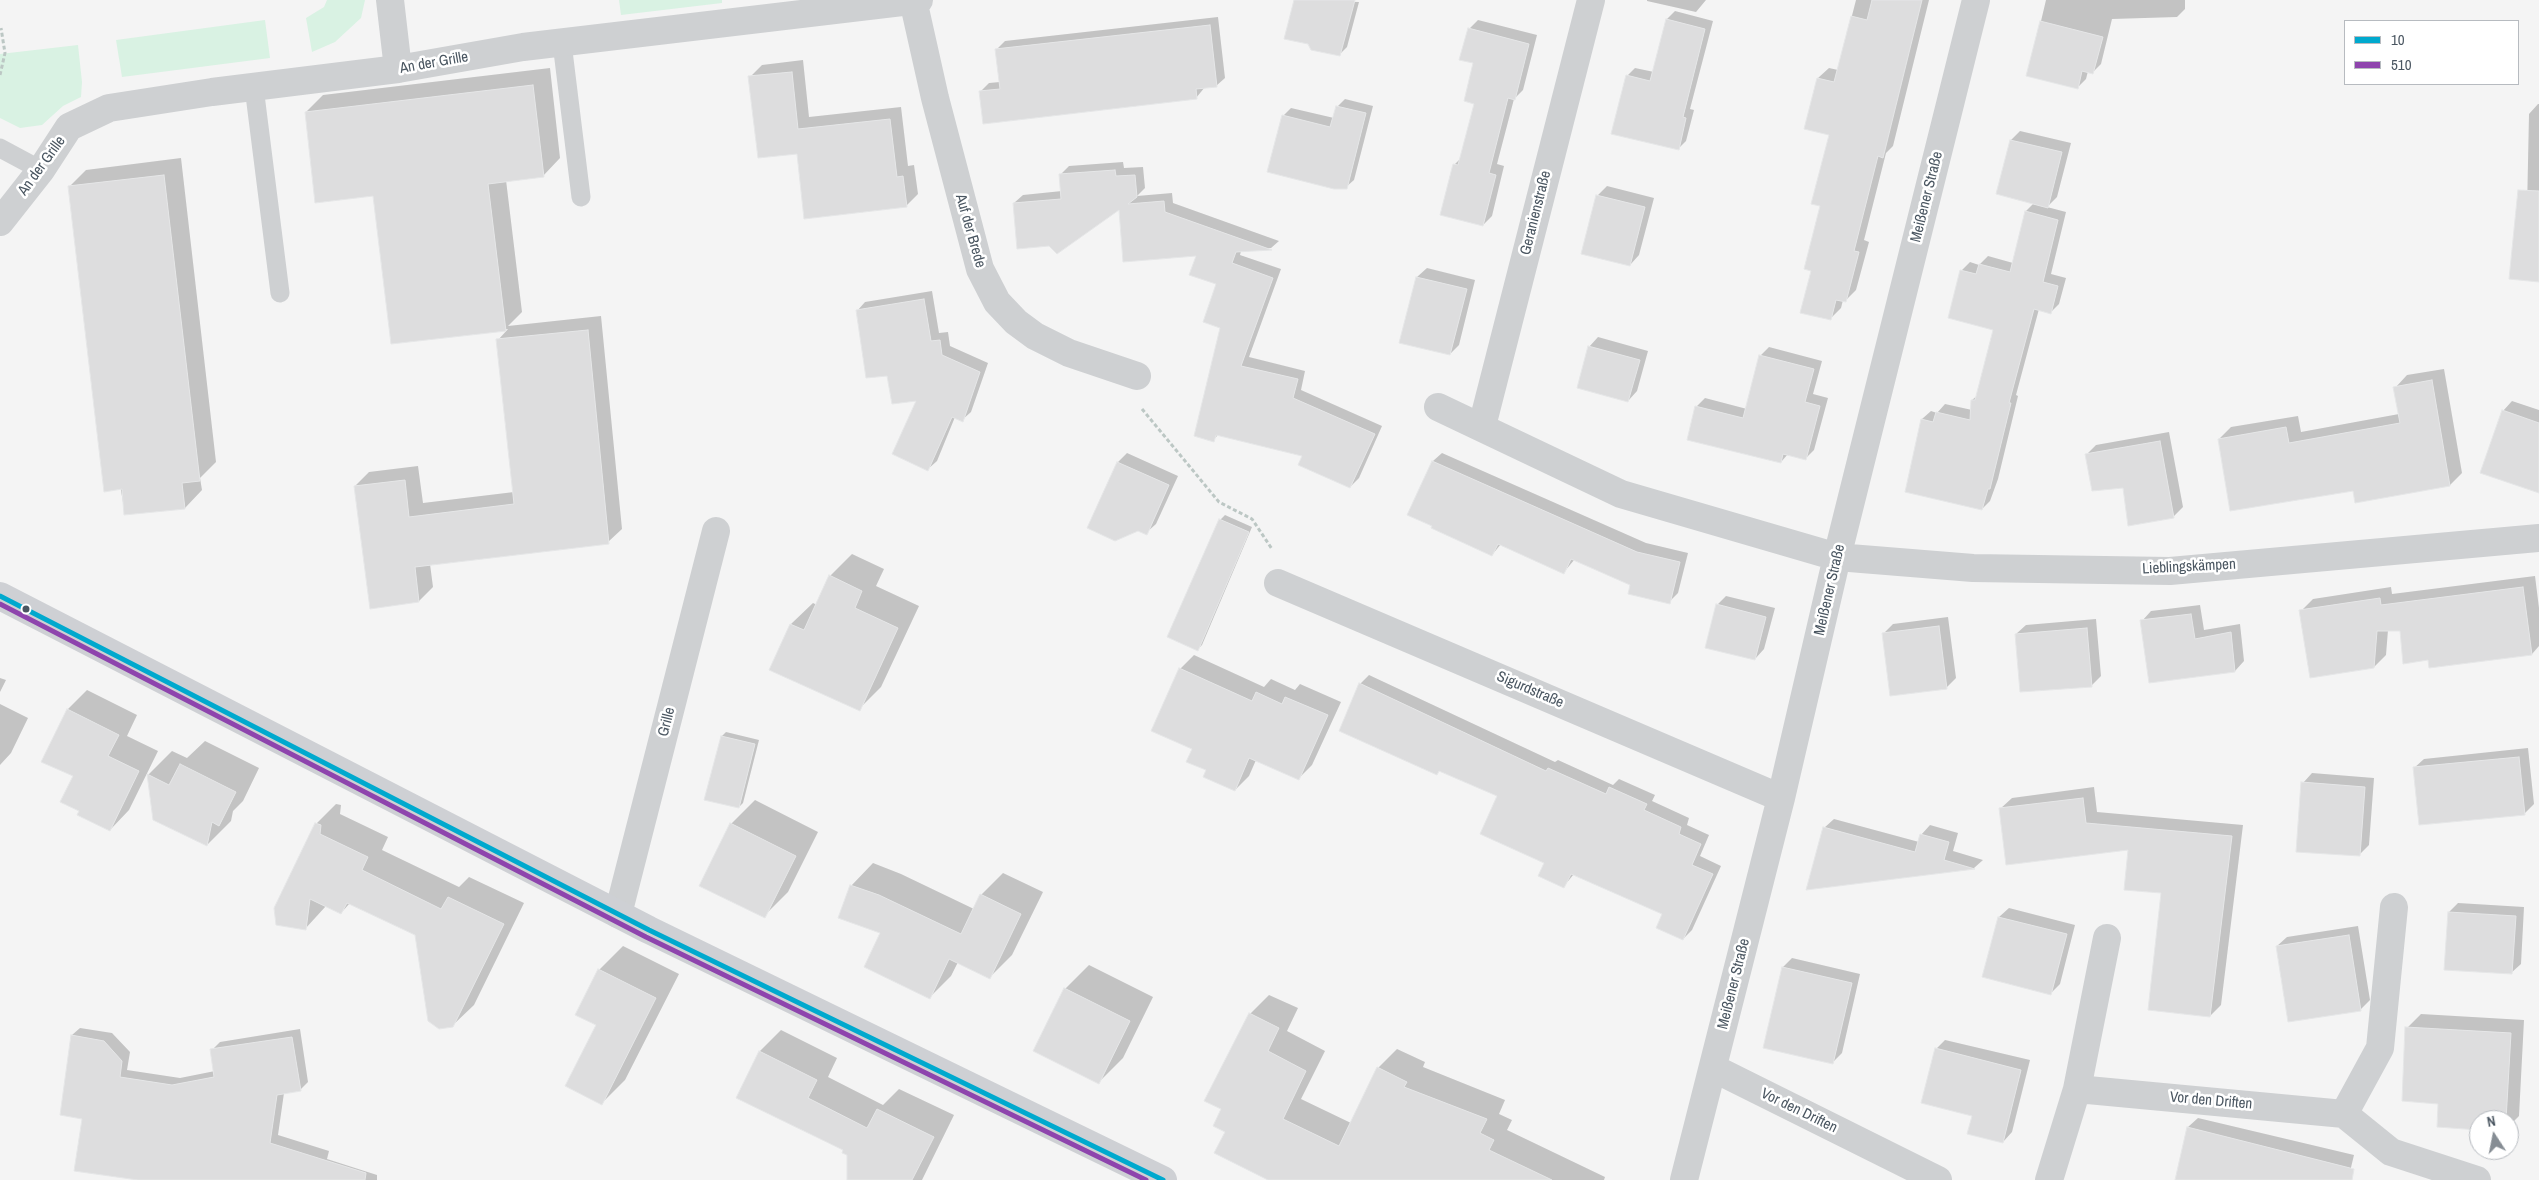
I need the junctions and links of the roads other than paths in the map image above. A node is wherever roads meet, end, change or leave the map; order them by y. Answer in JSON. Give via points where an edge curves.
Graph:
{"nodes":[{"id":1,"x":390,"y":0,"type":"edge"},
{"id":2,"x":915,"y":0,"type":"edge"},
{"id":3,"x":1591,"y":0,"type":"edge"},
{"id":4,"x":1976,"y":0,"type":"edge"},
{"id":5,"x":562,"y":43,"type":"junction"},
{"id":6,"x":398,"y":69,"type":"junction"},
{"id":7,"x":254,"y":87,"type":"junction"},
{"id":8,"x":0,"y":148,"type":"edge"},
{"id":9,"x":41,"y":170,"type":"junction"},
{"id":10,"x":581,"y":197,"type":"dead end"},
{"id":11,"x":0,"y":222,"type":"edge"},
{"id":12,"x":280,"y":293,"type":"dead end"},
{"id":13,"x":1137,"y":376,"type":"road end"},
{"id":14,"x":1438,"y":407,"type":"dead end"},
{"id":15,"x":1482,"y":426,"type":"junction"},
{"id":16,"x":716,"y":531,"type":"dead end"},
{"id":17,"x":2539,"y":538,"type":"edge"},
{"id":18,"x":1837,"y":557,"type":"junction"},
{"id":19,"x":1278,"y":583,"type":"road end"},
{"id":20,"x":0,"y":596,"type":"edge"},
{"id":21,"x":1781,"y":798,"type":"junction"},
{"id":22,"x":2394,"y":907,"type":"dead end"},
{"id":23,"x":618,"y":914,"type":"junction"},
{"id":24,"x":2107,"y":938,"type":"dead end"},
{"id":25,"x":1713,"y":1068,"type":"junction"},
{"id":26,"x":2078,"y":1089,"type":"junction"},
{"id":27,"x":2344,"y":1114,"type":"junction"},
{"id":28,"x":1163,"y":1180,"type":"edge"},
{"id":29,"x":1684,"y":1180,"type":"edge"},
{"id":30,"x":1938,"y":1180,"type":"edge"},
{"id":31,"x":2049,"y":1180,"type":"edge"},
{"id":32,"x":2477,"y":1180,"type":"edge"}],
"edges":[{"from":1,"to":6,"type":"street"},
{"from":2,"to":5,"type":"street","name":"An der Grille"},
{"from":2,"to":13,"type":"street","name":"Auf der Brede","via":[[935,98],[980,270],[997,302],[1035,336],[1069,353]]},
{"from":3,"to":15,"type":"street","name":"Geranienstraße"},
{"from":4,"to":18,"type":"street","name":"Meißener Straße"},
{"from":5,"to":6,"type":"street","name":"An der Grille"},
{"from":5,"to":10,"type":"lane"},
{"from":6,"to":7,"type":"street","name":"An der Grille"},
{"from":7,"to":9,"type":"street","name":"An der Grille","via":[[109,108],[69,127]]},
{"from":7,"to":12,"type":"lane"},
{"from":8,"to":9,"type":"lane"},
{"from":9,"to":11,"type":"street","name":"An der Grille"},
{"from":14,"to":15,"type":"street"},
{"from":15,"to":18,"type":"street","via":[[1621,494]]},
{"from":16,"to":23,"type":"street","name":"Grille"},
{"from":17,"to":18,"type":"street","name":"Lieblingskämpen","via":[[2170,571],[1973,568]]},
{"from":18,"to":21,"type":"street","name":"Meißener Straße"},
{"from":19,"to":21,"type":"street","name":"Sigurdstraße"},
{"from":20,"to":23,"type":"main road"},
{"from":21,"to":25,"type":"street","name":"Meißener Straße"},
{"from":22,"to":27,"type":"street","via":[[2380,1048]]},
{"from":23,"to":28,"type":"main road"},
{"from":24,"to":26,"type":"street"},
{"from":25,"to":29,"type":"street","name":"Meißener Straße"},
{"from":25,"to":30,"type":"street","name":"Vor den Driften"},
{"from":26,"to":27,"type":"street","name":"Vor den Driften"},
{"from":26,"to":31,"type":"street"},
{"from":27,"to":32,"type":"street","via":[[2391,1152]]}]}
